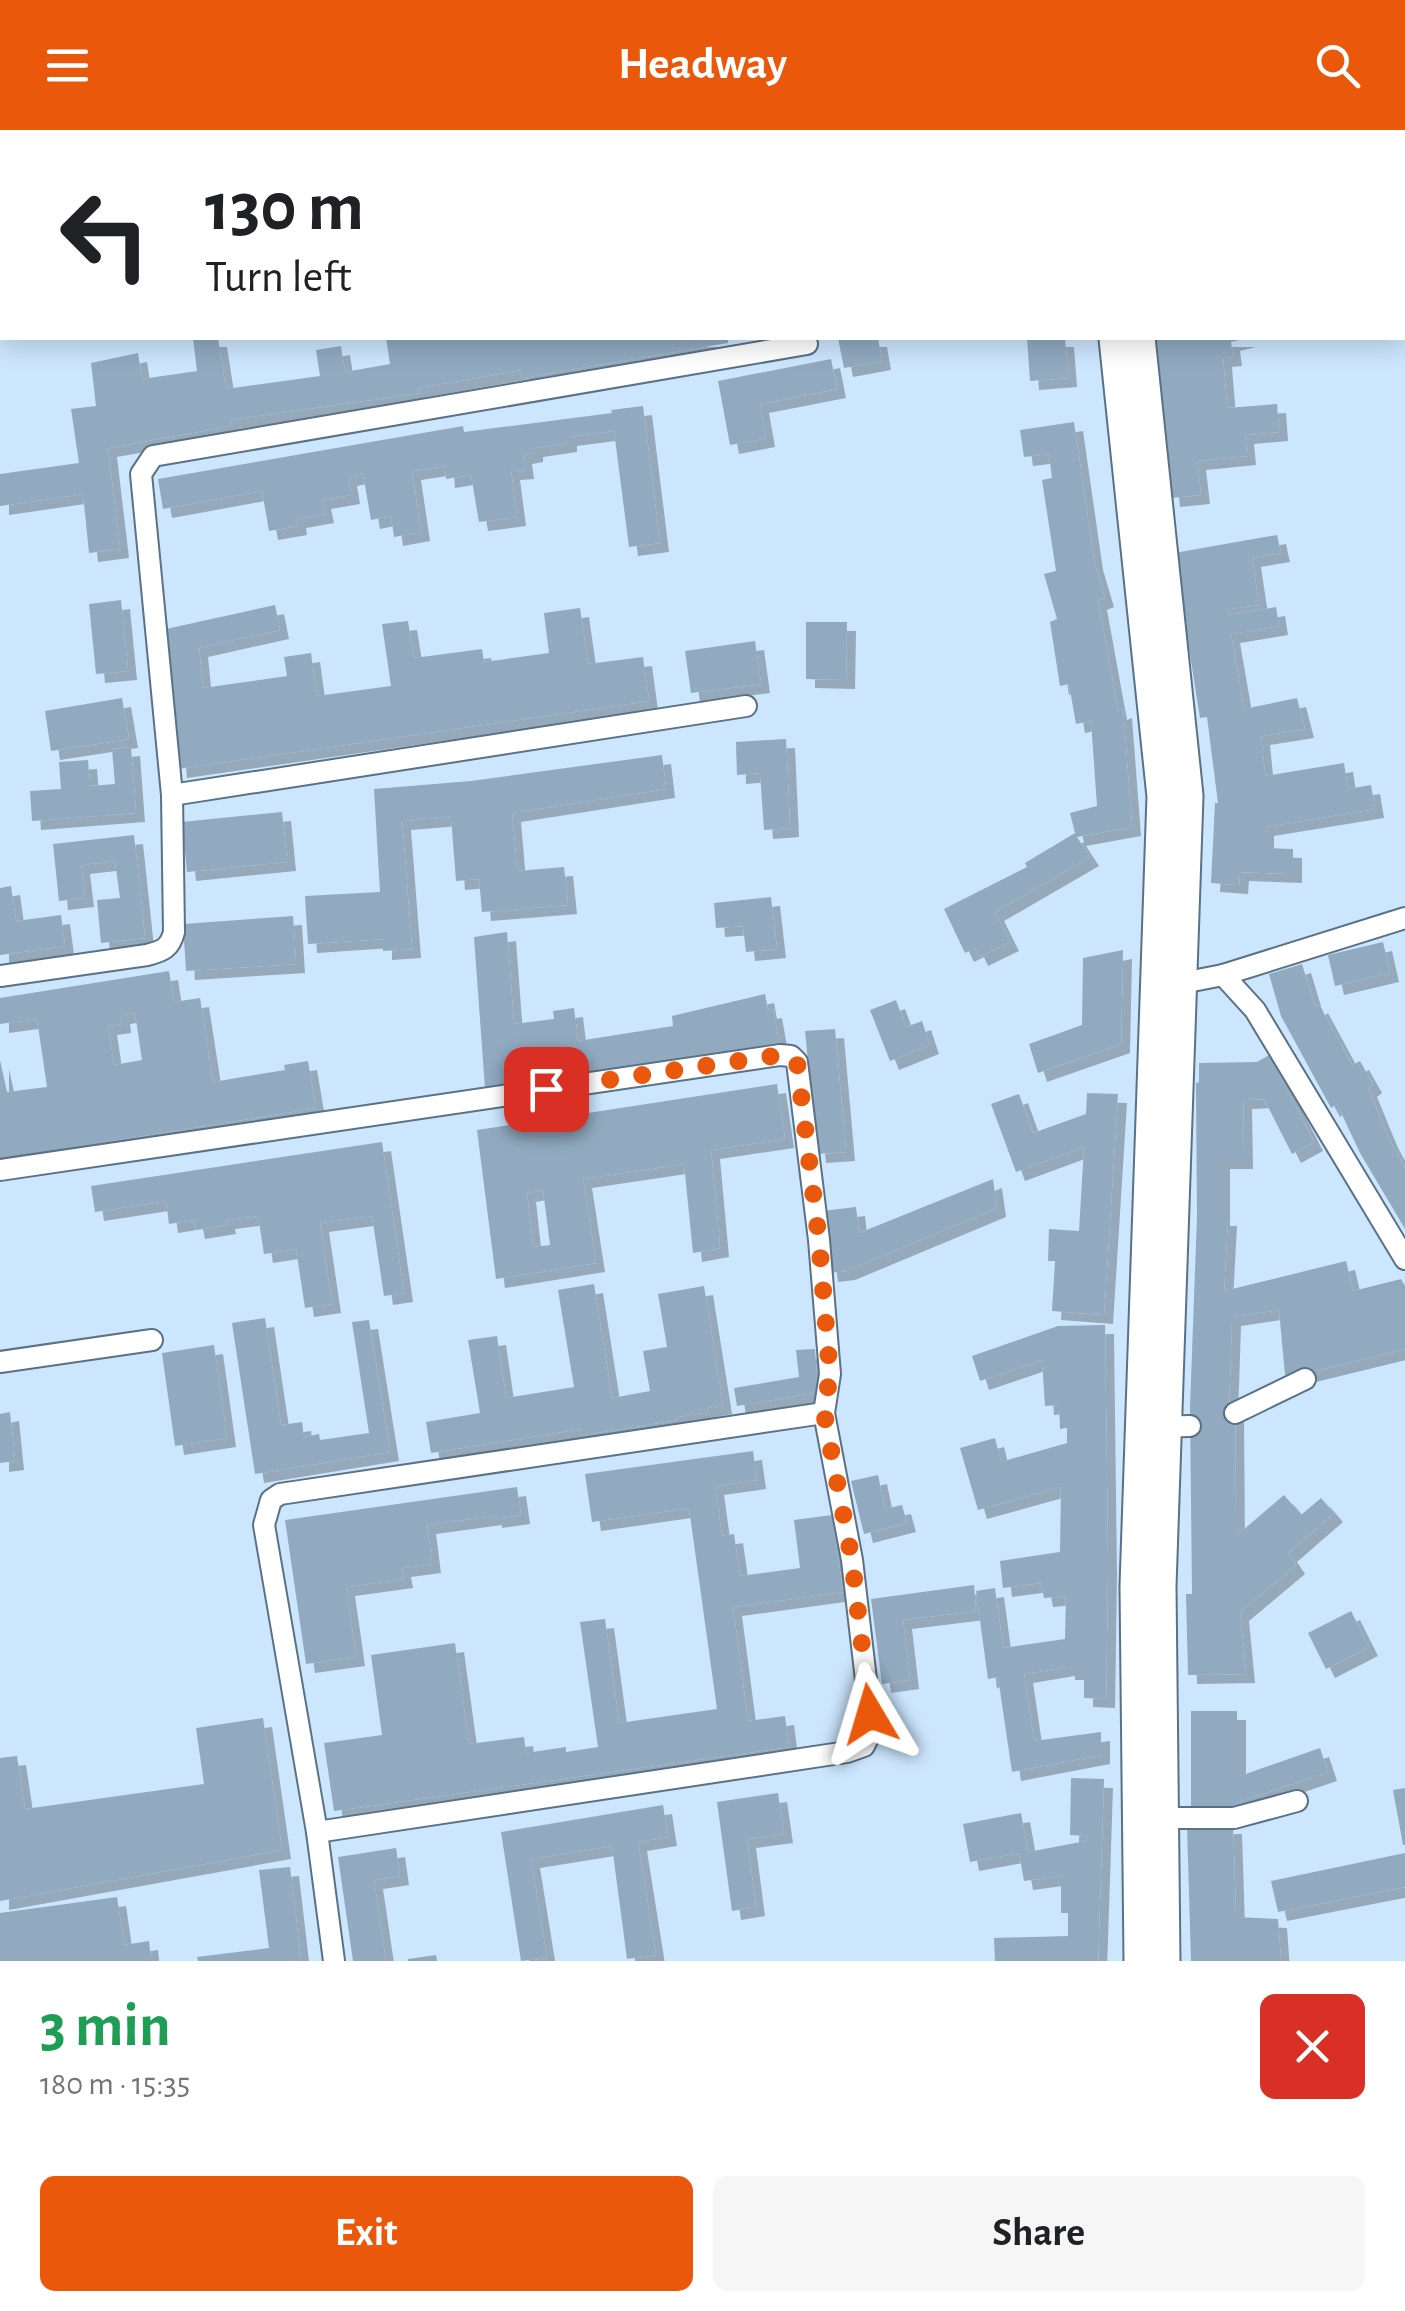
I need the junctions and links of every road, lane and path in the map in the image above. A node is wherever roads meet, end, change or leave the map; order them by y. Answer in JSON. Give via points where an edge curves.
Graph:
{"nodes":[{"id":1,"x":1127,"y":340,"type":"edge"},
{"id":2,"x":807,"y":344,"type":"dead end"},
{"id":3,"x":746,"y":706,"type":"dead end"},
{"id":4,"x":172,"y":794,"type":"junction"},
{"id":5,"x":1405,"y":918,"type":"edge"},
{"id":6,"x":1223,"y":975,"type":"junction"},
{"id":7,"x":0,"y":976,"type":"edge"},
{"id":8,"x":1169,"y":985,"type":"junction"},
{"id":9,"x":0,"y":1170,"type":"edge"},
{"id":10,"x":1405,"y":1259,"type":"edge"},
{"id":11,"x":152,"y":1340,"type":"dead end"},
{"id":12,"x":0,"y":1362,"type":"edge"},
{"id":13,"x":1304,"y":1379,"type":"dead end"},
{"id":14,"x":824,"y":1413,"type":"junction"},
{"id":15,"x":1235,"y":1413,"type":"dead end"},
{"id":16,"x":1297,"y":1801,"type":"dead end"},
{"id":17,"x":1150,"y":1818,"type":"junction"},
{"id":18,"x":317,"y":1832,"type":"junction"},
{"id":19,"x":334,"y":1961,"type":"edge"},
{"id":20,"x":1152,"y":1961,"type":"edge"}],
"edges":[{"from":1,"to":8,"type":"street","via":[[1176,796]]},
{"from":2,"to":4,"type":"lane","via":[[153,456],[141,474]]},
{"from":3,"to":4,"type":"lane"},
{"from":4,"to":7,"type":"lane","via":[[171,944],[147,955]]},
{"from":5,"to":6,"type":"lane"},
{"from":6,"to":8,"type":"lane"},
{"from":6,"to":10,"type":"lane","via":[[1255,1010]]},
{"from":8,"to":17,"type":"street","via":[[1172,1426],[1148,1586]]},
{"from":9,"to":14,"type":"lane","via":[[791,1056],[801,1076],[819,1240],[830,1374]]},
{"from":11,"to":12,"type":"lane"},
{"from":13,"to":15,"type":"lane"},
{"from":14,"to":18,"type":"lane","via":[[852,1560],[870,1714],[864,1746]]},
{"from":14,"to":18,"type":"lane","via":[[270,1500],[264,1525]]},
{"from":16,"to":17,"type":"lane","via":[[1234,1818]]},
{"from":17,"to":20,"type":"street"},
{"from":18,"to":19,"type":"lane"}]}
